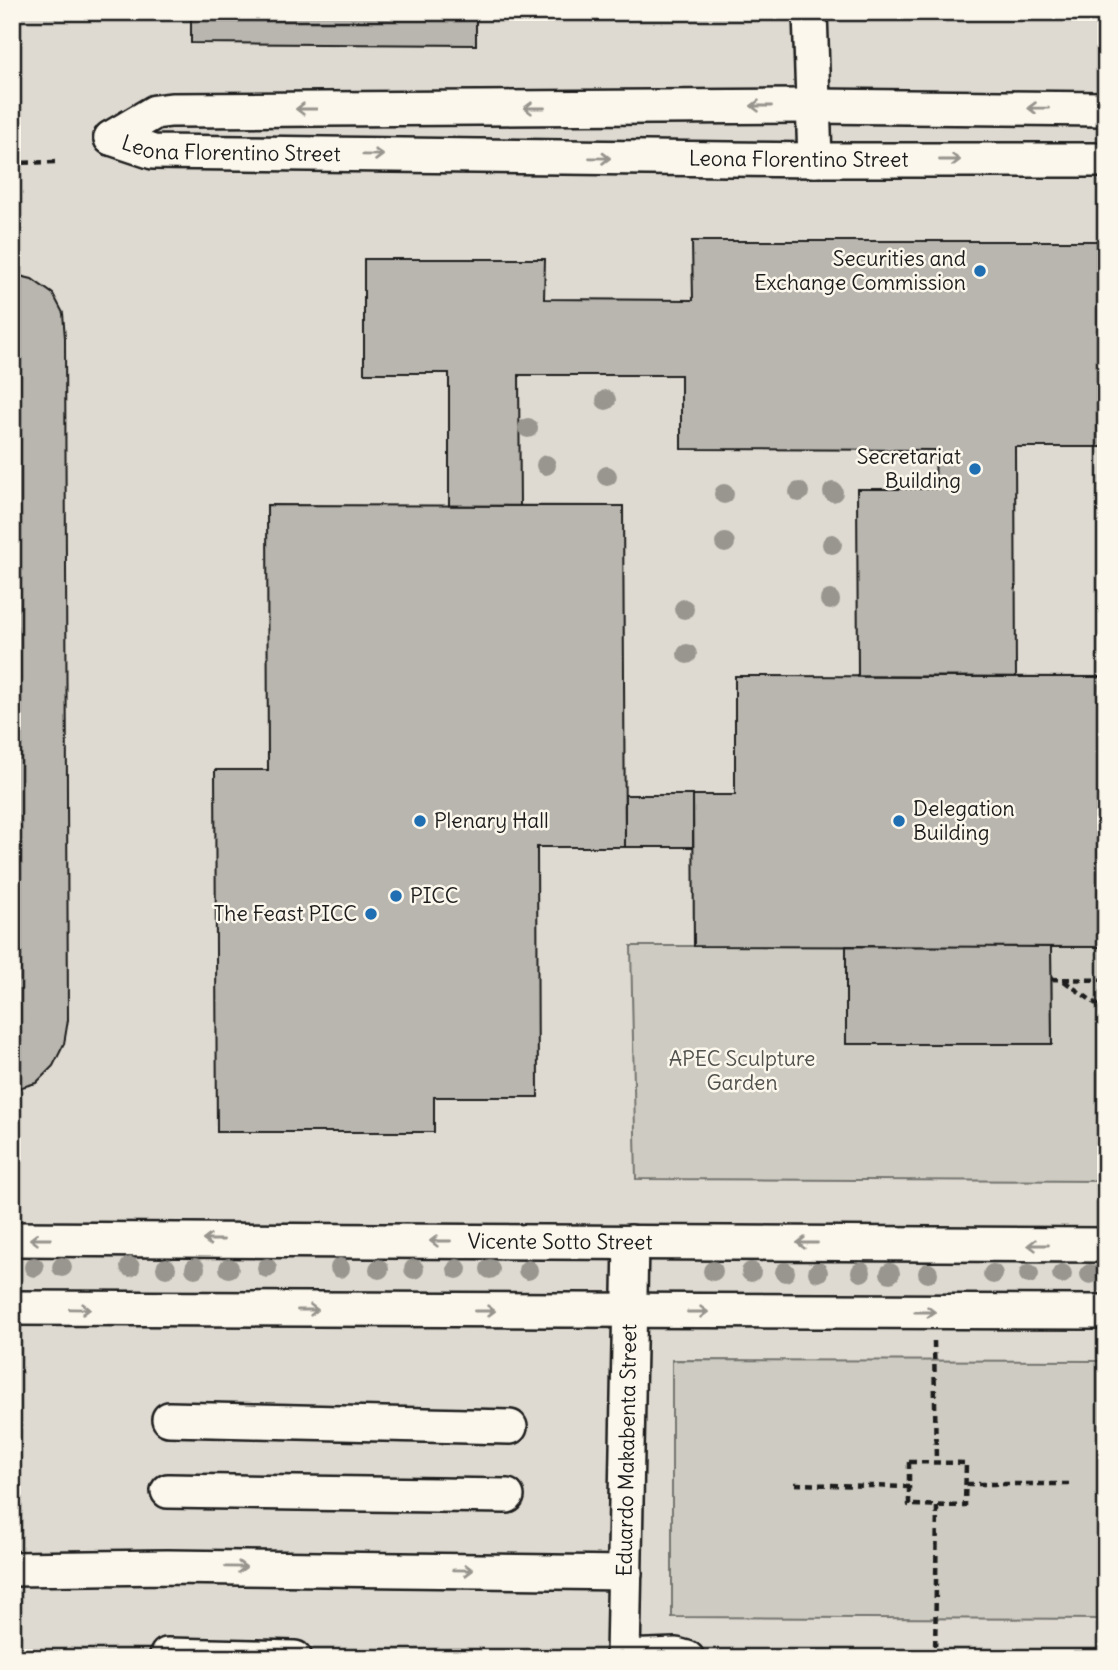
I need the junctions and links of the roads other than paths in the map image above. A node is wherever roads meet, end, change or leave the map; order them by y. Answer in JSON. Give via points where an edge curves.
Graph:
{"nodes":[{"id":1,"x":810,"y":12,"type":"edge"},
{"id":2,"x":813,"y":106,"type":"junction"},
{"id":3,"x":1106,"y":109,"type":"edge"},
{"id":4,"x":815,"y":160,"type":"junction"},
{"id":5,"x":1106,"y":160,"type":"edge"},
{"id":6,"x":12,"y":1239,"type":"edge"},
{"id":7,"x":631,"y":1242,"type":"junction"},
{"id":8,"x":1106,"y":1245,"type":"edge"},
{"id":9,"x":12,"y":1308,"type":"edge"},
{"id":10,"x":629,"y":1312,"type":"junction"},
{"id":11,"x":1106,"y":1312,"type":"edge"},
{"id":12,"x":169,"y":1419,"type":"dead end"},
{"id":13,"x":510,"y":1427,"type":"dead end"},
{"id":14,"x":168,"y":1491,"type":"dead end"},
{"id":15,"x":507,"y":1496,"type":"dead end"},
{"id":16,"x":12,"y":1569,"type":"edge"},
{"id":17,"x":625,"y":1573,"type":"junction"},
{"id":18,"x":167,"y":1655,"type":"dead end"},
{"id":19,"x":623,"y":1657,"type":"edge"},
{"id":20,"x":295,"y":1658,"type":"edge"},
{"id":21,"x":687,"y":1658,"type":"edge"}],
"edges":[{"from":1,"to":2,"type":"street"},
{"from":3,"to":2,"type":"street","name":"Leona Florentino Street","one_way":true},
{"from":2,"to":4,"type":"street"},
{"from":2,"to":4,"type":"street","name":"Leona Florentino Street","one_way":true,"via":[[171,110],[155,112],[111,138],[153,152]]},
{"from":4,"to":5,"type":"street","name":"Leona Florentino Street","one_way":true},
{"from":7,"to":6,"type":"street","name":"Vicente Sotto Street","one_way":true},
{"from":8,"to":7,"type":"street","name":"Vicente Sotto Street","one_way":true},
{"from":7,"to":10,"type":"street","name":"Eduardo Makabenta Street"},
{"from":9,"to":10,"type":"street","one_way":true},
{"from":10,"to":11,"type":"street","one_way":true},
{"from":10,"to":17,"type":"street","name":"Eduardo Makabenta Street"},
{"from":12,"to":13,"type":"street"},
{"from":14,"to":15,"type":"street"},
{"from":16,"to":17,"type":"street","one_way":true},
{"from":17,"to":19,"type":"street","name":"Eduardo Makabenta Street"},
{"from":18,"to":20,"type":"street"},
{"from":19,"to":21,"type":"street"}]}
